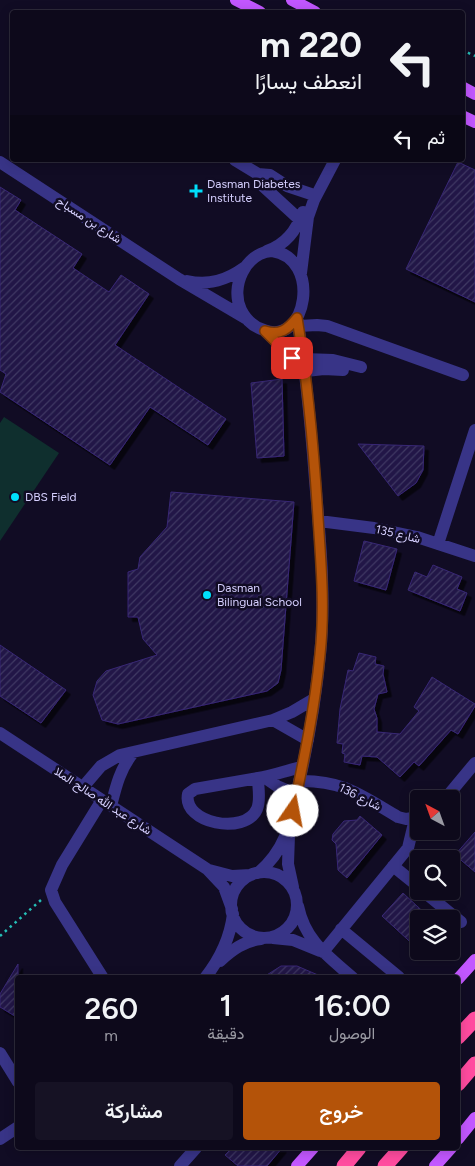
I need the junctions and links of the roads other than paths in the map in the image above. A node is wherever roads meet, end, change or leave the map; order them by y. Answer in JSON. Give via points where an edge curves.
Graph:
{"nodes":[{"id":1,"x":236,"y":0,"type":"edge"},
{"id":2,"x":292,"y":0,"type":"edge"},
{"id":3,"x":256,"y":10,"type":"edge"},
{"id":4,"x":311,"y":10,"type":"edge"},
{"id":5,"x":0,"y":162,"type":"edge"},
{"id":6,"x":238,"y":162,"type":"edge"},
{"id":7,"x":326,"y":162,"type":"edge"},
{"id":8,"x":334,"y":162,"type":"edge"},
{"id":9,"x":258,"y":174,"type":"junction"},
{"id":10,"x":311,"y":194,"type":"junction"},
{"id":11,"x":300,"y":220,"type":"junction"},
{"id":12,"x":266,"y":252,"type":"junction"},
{"id":13,"x":247,"y":265,"type":"junction"},
{"id":14,"x":300,"y":273,"type":"junction"},
{"id":15,"x":179,"y":279,"type":"junction"},
{"id":16,"x":247,"y":319,"type":"junction"},
{"id":17,"x":298,"y":322,"type":"junction"},
{"id":18,"x":265,"y":331,"type":"junction"},
{"id":19,"x":305,"y":365,"type":"junction"},
{"id":20,"x":360,"y":370,"type":"dead end"},
{"id":21,"x":463,"y":375,"type":"dead end"},
{"id":22,"x":475,"y":430,"type":"edge"},
{"id":23,"x":318,"y":521,"type":"junction"},
{"id":24,"x":438,"y":544,"type":"junction"},
{"id":25,"x":475,"y":556,"type":"edge"},
{"id":26,"x":314,"y":699,"type":"junction"},
{"id":27,"x":273,"y":720,"type":"junction"},
{"id":28,"x":0,"y":733,"type":"edge"},
{"id":29,"x":308,"y":740,"type":"junction"},
{"id":30,"x":134,"y":753,"type":"junction"},
{"id":31,"x":475,"y":763,"type":"edge"},
{"id":32,"x":302,"y":767,"type":"junction"},
{"id":33,"x":261,"y":777,"type":"junction"},
{"id":34,"x":299,"y":781,"type":"junction"},
{"id":35,"x":83,"y":787,"type":"junction"},
{"id":36,"x":452,"y":790,"type":"edge"},
{"id":37,"x":296,"y":794,"type":"junction"},
{"id":38,"x":106,"y":803,"type":"junction"},
{"id":39,"x":410,"y":818,"type":"edge"},
{"id":40,"x":289,"y":828,"type":"junction"},
{"id":41,"x":410,"y":840,"type":"edge"},
{"id":42,"x":393,"y":866,"type":"junction"},
{"id":43,"x":207,"y":869,"type":"junction"},
{"id":44,"x":256,"y":874,"type":"junction"},
{"id":45,"x":410,"y":880,"type":"edge"},
{"id":46,"x":296,"y":896,"type":"junction"},
{"id":47,"x":434,"y":900,"type":"edge"},
{"id":48,"x":232,"y":912,"type":"junction"},
{"id":49,"x":461,"y":922,"type":"dead end"},
{"id":50,"x":341,"y":929,"type":"junction"},
{"id":51,"x":267,"y":938,"type":"junction"},
{"id":52,"x":323,"y":952,"type":"junction"},
{"id":53,"x":475,"y":960,"type":"edge"},
{"id":54,"x":214,"y":966,"type":"junction"},
{"id":55,"x":101,"y":975,"type":"edge"},
{"id":56,"x":206,"y":975,"type":"edge"},
{"id":57,"x":350,"y":975,"type":"edge"},
{"id":58,"x":397,"y":975,"type":"edge"},
{"id":59,"x":460,"y":977,"type":"edge"},
{"id":60,"x":475,"y":1019,"type":"edge"},
{"id":61,"x":460,"y":1035,"type":"edge"},
{"id":62,"x":0,"y":1053,"type":"edge"},
{"id":63,"x":475,"y":1064,"type":"edge"},
{"id":64,"x":15,"y":1077,"type":"edge"},
{"id":65,"x":460,"y":1082,"type":"edge"},
{"id":66,"x":475,"y":1118,"type":"edge"},
{"id":67,"x":15,"y":1129,"type":"edge"},
{"id":68,"x":460,"y":1137,"type":"edge"},
{"id":69,"x":0,"y":1139,"type":"edge"},
{"id":70,"x":194,"y":1150,"type":"edge"},
{"id":71,"x":311,"y":1150,"type":"edge"},
{"id":72,"x":357,"y":1150,"type":"edge"},
{"id":73,"x":399,"y":1150,"type":"edge"},
{"id":74,"x":449,"y":1150,"type":"edge"},
{"id":75,"x":180,"y":1166,"type":"edge"},
{"id":76,"x":298,"y":1166,"type":"edge"},
{"id":77,"x":344,"y":1166,"type":"edge"},
{"id":78,"x":385,"y":1166,"type":"edge"},
{"id":79,"x":435,"y":1166,"type":"edge"}],
"edges":[{"from":1,"to":3,"type":"main road"},
{"from":2,"to":4,"type":"main road"},
{"from":5,"to":15,"type":"street","name":"شارع بن مسباح"},
{"from":6,"to":9,"type":"street"},
{"from":7,"to":10,"type":"street"},
{"from":8,"to":14,"type":"street","via":[[308,217]]},
{"from":9,"to":10,"type":"street","via":[[270,175],[287,186]]},
{"from":9,"to":11,"type":"street","via":[[263,186]]},
{"from":10,"to":11,"type":"street"},
{"from":11,"to":12,"type":"street","via":[[292,235]]},
{"from":12,"to":13,"type":"street"},
{"from":12,"to":14,"type":"street","via":[[284,255]]},
{"from":13,"to":15,"type":"street","name":"شارع بن مسباح","via":[[212,282],[198,284]]},
{"from":13,"to":16,"type":"street","via":[[237,291],[240,308]]},
{"from":14,"to":17,"type":"street","via":[[304,293]]},
{"from":15,"to":16,"type":"street","name":"شارع بن مسباح"},
{"from":16,"to":18,"type":"street"},
{"from":17,"to":18,"type":"street","via":[[281,332]]},
{"from":17,"to":19,"type":"street"},
{"from":17,"to":21,"type":"street","via":[[328,326]]},
{"from":18,"to":19,"type":"street"},
{"from":19,"to":20,"type":"street"},
{"from":19,"to":23,"type":"street"},
{"from":22,"to":24,"type":"street"},
{"from":23,"to":24,"type":"street","name":"شارع 135","via":[[374,528]]},
{"from":23,"to":26,"type":"street","via":[[322,618]]},
{"from":24,"to":25,"type":"street","name":"شارع 135"},
{"from":26,"to":27,"type":"street"},
{"from":26,"to":29,"type":"street"},
{"from":27,"to":29,"type":"street"},
{"from":27,"to":30,"type":"street"},
{"from":28,"to":35,"type":"street","name":"شارع عبد الله صالح الملا"},
{"from":29,"to":32,"type":"street"},
{"from":30,"to":35,"type":"street","via":[[101,766]]},
{"from":30,"to":38,"type":"street"},
{"from":31,"to":36,"type":"street"},
{"from":32,"to":33,"type":"street"},
{"from":32,"to":34,"type":"street"},
{"from":33,"to":33,"type":"street","via":[[195,789],[188,794],[187,800],[204,819],[221,825],[249,819],[259,803]]},
{"from":33,"to":37,"type":"street"},
{"from":34,"to":37,"type":"street"},
{"from":34,"to":39,"type":"street","name":"شارع 136","via":[[329,782],[352,790],[398,817]]},
{"from":35,"to":38,"type":"street","name":"شارع عبد الله صالح الملا"},
{"from":37,"to":40,"type":"street"},
{"from":38,"to":43,"type":"street","name":"شارع عبد الله صالح الملا"},
{"from":38,"to":55,"type":"street","via":[[60,869],[51,890],[55,902]]},
{"from":40,"to":44,"type":"street","via":[[273,859]]},
{"from":40,"to":46,"type":"street","via":[[288,864]]},
{"from":41,"to":42,"type":"street"},
{"from":42,"to":45,"type":"street"},
{"from":42,"to":50,"type":"street"},
{"from":43,"to":44,"type":"street","name":"شارع عبد الله صالح الملا","via":[[232,876]]},
{"from":43,"to":48,"type":"street","name":"شارع عبد الله صالح الملا","via":[[224,887]]},
{"from":44,"to":46,"type":"street","via":[[271,873],[283,878]]},
{"from":44,"to":48,"type":"street","via":[[236,888]]},
{"from":46,"to":51,"type":"street","via":[[297,913],[291,924],[282,933]]},
{"from":46,"to":52,"type":"street","via":[[306,930]]},
{"from":47,"to":49,"type":"street"},
{"from":48,"to":51,"type":"street","via":[[244,932]]},
{"from":48,"to":54,"type":"street","via":[[232,926]]},
{"from":50,"to":52,"type":"street"},
{"from":50,"to":58,"type":"street"},
{"from":51,"to":52,"type":"street","via":[[293,940]]},
{"from":51,"to":54,"type":"street","via":[[240,946]]},
{"from":52,"to":57,"type":"street"},
{"from":53,"to":59,"type":"main road"},
{"from":54,"to":56,"type":"street"},
{"from":60,"to":61,"type":"highway"},
{"from":62,"to":64,"type":"street"},
{"from":63,"to":65,"type":"highway"},
{"from":66,"to":68,"type":"main road"},
{"from":67,"to":69,"type":"street"},
{"from":70,"to":75,"type":"street"},
{"from":71,"to":76,"type":"main road"},
{"from":72,"to":77,"type":"highway"},
{"from":73,"to":78,"type":"highway"},
{"from":74,"to":79,"type":"main road"}]}
